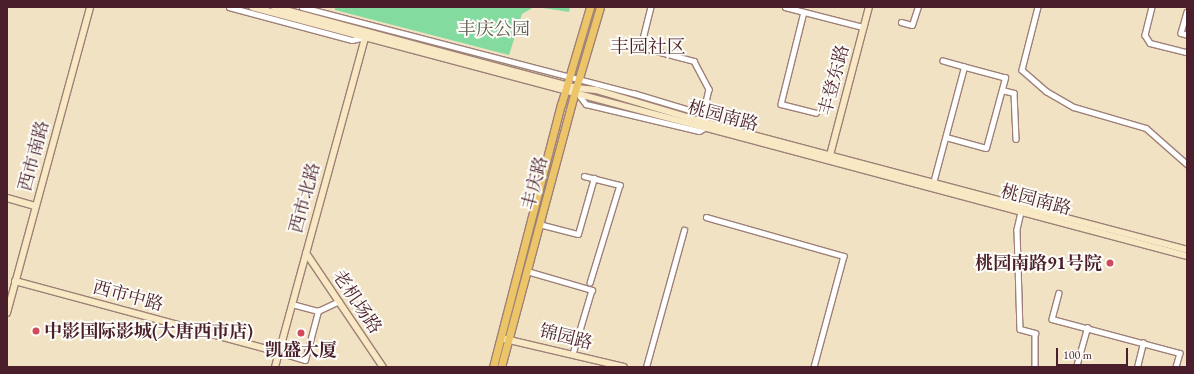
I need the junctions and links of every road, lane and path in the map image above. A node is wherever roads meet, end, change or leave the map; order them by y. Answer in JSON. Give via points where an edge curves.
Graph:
{"nodes":[{"id":1,"x":90,"y":7,"type":"edge"},
{"id":2,"x":229,"y":7,"type":"edge"},
{"id":3,"x":252,"y":7,"type":"edge"},
{"id":4,"x":274,"y":7,"type":"edge"},
{"id":5,"x":302,"y":7,"type":"edge"},
{"id":6,"x":590,"y":7,"type":"edge"},
{"id":7,"x":600,"y":7,"type":"edge"},
{"id":8,"x":651,"y":7,"type":"edge"},
{"id":9,"x":785,"y":7,"type":"edge"},
{"id":10,"x":869,"y":7,"type":"edge"},
{"id":11,"x":918,"y":7,"type":"edge"},
{"id":12,"x":1038,"y":7,"type":"edge"},
{"id":13,"x":1152,"y":7,"type":"edge"},
{"id":14,"x":804,"y":12,"type":"junction"},
{"id":15,"x":1187,"y":12,"type":"edge"},
{"id":16,"x":902,"y":22,"type":"dead end"},
{"id":17,"x":863,"y":27,"type":"junction"},
{"id":18,"x":1187,"y":35,"type":"edge"},
{"id":19,"x":364,"y":37,"type":"junction"},
{"id":20,"x":1187,"y":52,"type":"edge"},
{"id":21,"x":942,"y":61,"type":"dead end"},
{"id":22,"x":964,"y":67,"type":"junction"},
{"id":23,"x":570,"y":75,"type":"junction"},
{"id":24,"x":579,"y":79,"type":"junction"},
{"id":25,"x":567,"y":89,"type":"junction"},
{"id":26,"x":1002,"y":90,"type":"junction"},
{"id":27,"x":577,"y":93,"type":"junction"},
{"id":28,"x":816,"y":113,"type":"dead end"},
{"id":29,"x":703,"y":114,"type":"junction"},
{"id":30,"x":706,"y":125,"type":"junction"},
{"id":31,"x":946,"y":137,"type":"junction"},
{"id":32,"x":1016,"y":139,"type":"dead end"},
{"id":33,"x":829,"y":158,"type":"junction"},
{"id":34,"x":1187,"y":164,"type":"edge"},
{"id":35,"x":584,"y":176,"type":"dead end"},
{"id":36,"x":594,"y":178,"type":"junction"},
{"id":37,"x":934,"y":183,"type":"junction"},
{"id":38,"x":7,"y":198,"type":"edge"},
{"id":39,"x":35,"y":206,"type":"junction"},
{"id":40,"x":1021,"y":212,"type":"junction"},
{"id":41,"x":706,"y":217,"type":"dead end"},
{"id":42,"x":539,"y":224,"type":"junction"},
{"id":43,"x":684,"y":230,"type":"dead end"},
{"id":44,"x":1187,"y":250,"type":"edge"},
{"id":45,"x":306,"y":253,"type":"junction"},
{"id":46,"x":1187,"y":256,"type":"edge"},
{"id":47,"x":527,"y":271,"type":"junction"},
{"id":48,"x":15,"y":281,"type":"junction"},
{"id":49,"x":590,"y":283,"type":"dead end"},
{"id":50,"x":1058,"y":293,"type":"dead end"},
{"id":51,"x":339,"y":301,"type":"junction"},
{"id":52,"x":292,"y":304,"type":"junction"},
{"id":53,"x":318,"y":311,"type":"junction"},
{"id":54,"x":7,"y":313,"type":"edge"},
{"id":55,"x":1087,"y":328,"type":"junction"},
{"id":56,"x":505,"y":339,"type":"junction"},
{"id":57,"x":1143,"y":343,"type":"junction"},
{"id":58,"x":279,"y":352,"type":"junction"},
{"id":59,"x":573,"y":354,"type":"junction"},
{"id":60,"x":275,"y":367,"type":"edge"},
{"id":61,"x":383,"y":367,"type":"edge"},
{"id":62,"x":493,"y":367,"type":"edge"},
{"id":63,"x":501,"y":367,"type":"edge"},
{"id":64,"x":624,"y":367,"type":"edge"},
{"id":65,"x":646,"y":367,"type":"edge"},
{"id":66,"x":814,"y":367,"type":"edge"},
{"id":67,"x":1035,"y":367,"type":"edge"},
{"id":68,"x":1076,"y":367,"type":"edge"},
{"id":69,"x":1136,"y":367,"type":"edge"},
{"id":70,"x":1176,"y":367,"type":"edge"}],
"edges":[{"from":1,"to":39,"type":"main road","name":"西市南路"},
{"from":2,"to":19,"type":"street","via":[[352,40]]},
{"from":3,"to":19,"type":"main road","name":"桃园南路"},
{"from":4,"to":25,"type":"main road","name":"桃园南路"},
{"from":5,"to":23,"type":"street"},
{"from":6,"to":23,"type":"main road","name":"丰庆路"},
{"from":7,"to":24,"type":"main road","name":"丰庆路"},
{"from":8,"to":29,"type":"street","via":[[641,47],[694,61],[709,89]]},
{"from":9,"to":14,"type":"street"},
{"from":10,"to":17,"type":"main road","name":"丰登东路"},
{"from":11,"to":16,"type":"street","via":[[912,25]]},
{"from":12,"to":34,"type":"street","via":[[1022,70],[1074,108],[1146,128]]},
{"from":13,"to":20,"type":"street","via":[[1145,35],[1150,43]]},
{"from":14,"to":17,"type":"street"},
{"from":14,"to":28,"type":"street","via":[[780,104]]},
{"from":15,"to":18,"type":"street","via":[[1181,33]]},
{"from":17,"to":33,"type":"main road","name":"丰登东路"},
{"from":19,"to":25,"type":"main road","name":"桃园南路"},
{"from":19,"to":45,"type":"main road","name":"西市北路"},
{"from":21,"to":22,"type":"street"},
{"from":22,"to":26,"type":"street","via":[[1005,78]]},
{"from":22,"to":31,"type":"street"},
{"from":23,"to":24,"type":"street"},
{"from":23,"to":25,"type":"main road","name":"丰庆路"},
{"from":24,"to":27,"type":"main road","name":"丰庆路"},
{"from":24,"to":29,"type":"street"},
{"from":25,"to":27,"type":"main road","name":"桃园南路"},
{"from":25,"to":56,"type":"main road","name":"丰庆路"},
{"from":26,"to":31,"type":"street","via":[[986,148]]},
{"from":26,"to":32,"type":"street","via":[[1014,93]]},
{"from":27,"to":30,"type":"main road","name":"桃园南路","via":[[596,90]]},
{"from":27,"to":30,"type":"street","via":[[586,104],[699,131]]},
{"from":27,"to":42,"type":"main road","name":"丰庆路"},
{"from":29,"to":30,"type":"street"},
{"from":30,"to":33,"type":"main road","name":"桃园南路"},
{"from":31,"to":37,"type":"street"},
{"from":33,"to":37,"type":"main road","name":"桃园南路"},
{"from":33,"to":40,"type":"main road","name":"桃园南路"},
{"from":35,"to":36,"type":"street"},
{"from":36,"to":42,"type":"street","via":[[578,234]]},
{"from":36,"to":49,"type":"street","via":[[620,186]]},
{"from":37,"to":44,"type":"main road","name":"桃园南路"},
{"from":38,"to":39,"type":"main road"},
{"from":39,"to":48,"type":"main road","name":"西市南路"},
{"from":40,"to":46,"type":"main road","name":"桃园南路"},
{"from":40,"to":67,"type":"street","via":[[1017,230],[1020,329],[1035,333]]},
{"from":41,"to":66,"type":"street","via":[[844,256]]},
{"from":42,"to":47,"type":"main road","name":"丰庆路"},
{"from":43,"to":65,"type":"street"},
{"from":45,"to":51,"type":"main road","name":"老机场路"},
{"from":45,"to":52,"type":"main road","name":"西市北路"},
{"from":47,"to":56,"type":"main road","name":"丰庆路"},
{"from":47,"to":59,"type":"street","via":[[592,290]]},
{"from":48,"to":54,"type":"main road","name":"西市南路"},
{"from":48,"to":58,"type":"main road","name":"西市中路"},
{"from":50,"to":55,"type":"street","via":[[1052,319]]},
{"from":51,"to":53,"type":"street"},
{"from":51,"to":61,"type":"main road","name":"老机场路"},
{"from":52,"to":53,"type":"street"},
{"from":52,"to":58,"type":"main road","name":"西市北路"},
{"from":53,"to":58,"type":"street","via":[[305,360]]},
{"from":55,"to":57,"type":"street"},
{"from":55,"to":68,"type":"street"},
{"from":56,"to":59,"type":"main road","name":"锦园路"},
{"from":56,"to":62,"type":"main road","name":"丰庆路"},
{"from":56,"to":63,"type":"main road","name":"丰庆路"},
{"from":57,"to":69,"type":"street"},
{"from":57,"to":70,"type":"street","via":[[1180,353]]},
{"from":58,"to":60,"type":"main road","name":"西市北路"},
{"from":59,"to":64,"type":"main road","name":"锦园路"}]}
